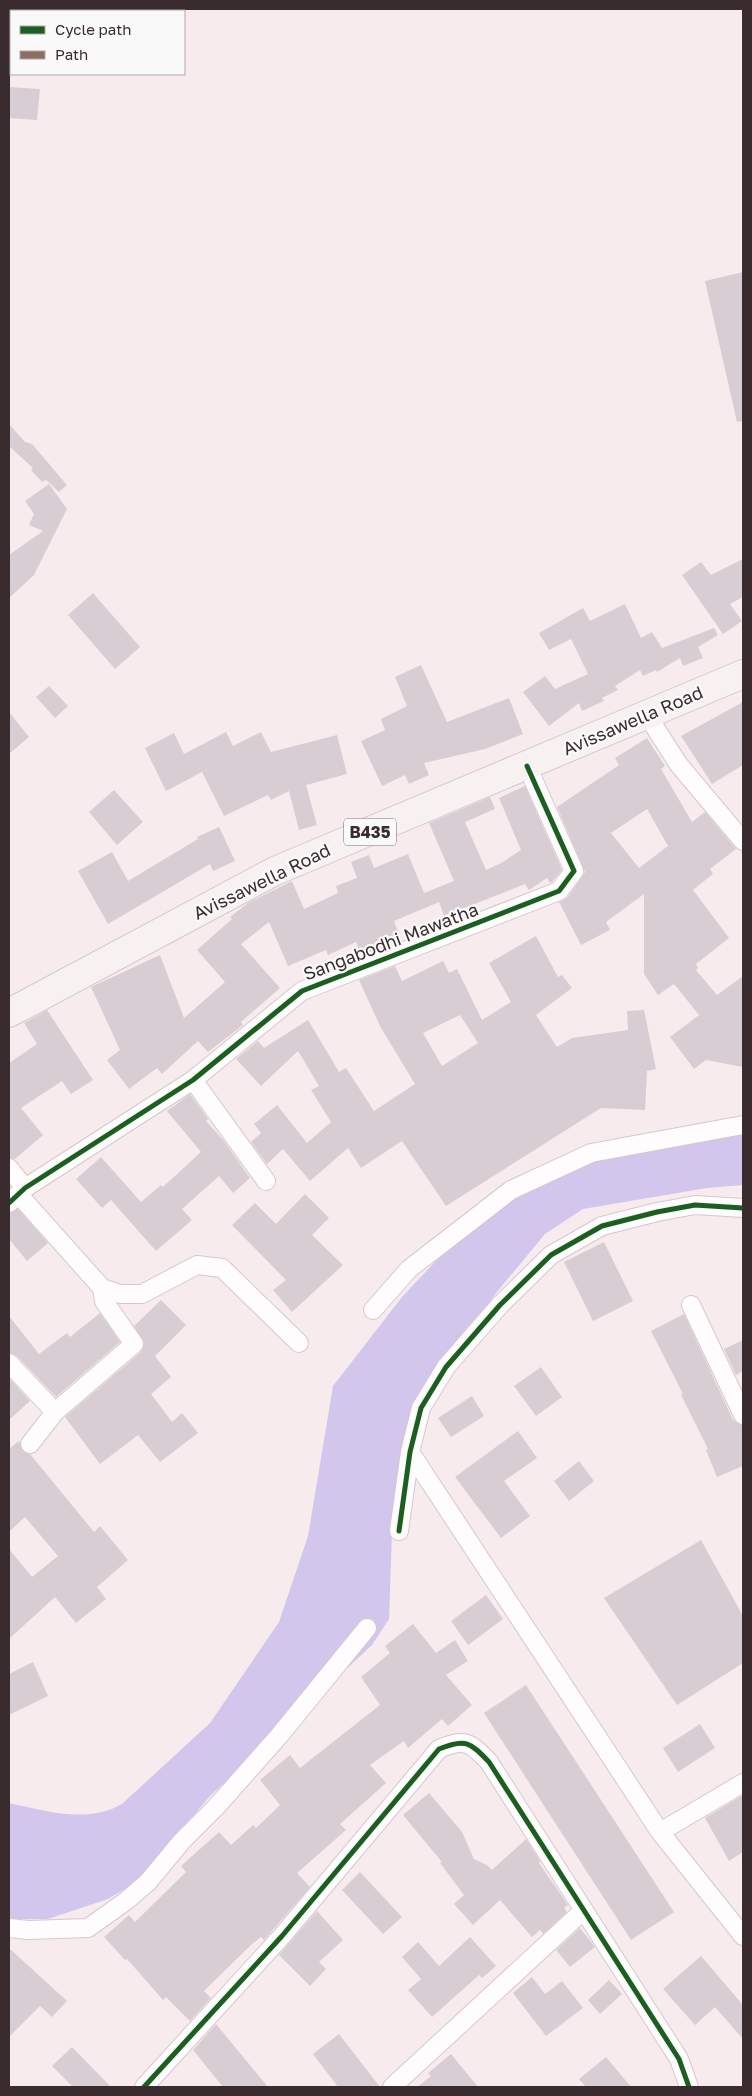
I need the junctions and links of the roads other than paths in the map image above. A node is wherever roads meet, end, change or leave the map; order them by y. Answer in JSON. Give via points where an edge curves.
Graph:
{"nodes":[{"id":1,"x":743,"y":674,"type":"edge"},
{"id":2,"x":647,"y":715,"type":"junction"},
{"id":3,"x":527,"y":766,"type":"junction"},
{"id":4,"x":743,"y":841,"type":"edge"},
{"id":5,"x":9,"y":1013,"type":"edge"},
{"id":6,"x":192,"y":1080,"type":"junction"},
{"id":7,"x":743,"y":1125,"type":"edge"},
{"id":8,"x":9,"y":1168,"type":"edge"},
{"id":9,"x":266,"y":1181,"type":"dead end"},
{"id":10,"x":17,"y":1195,"type":"edge"},
{"id":11,"x":743,"y":1208,"type":"edge"},
{"id":12,"x":102,"y":1288,"type":"junction"},
{"id":13,"x":691,"y":1305,"type":"dead end"},
{"id":14,"x":373,"y":1310,"type":"dead end"},
{"id":15,"x":299,"y":1343,"type":"dead end"},
{"id":16,"x":9,"y":1363,"type":"edge"},
{"id":17,"x":55,"y":1412,"type":"junction"},
{"id":18,"x":743,"y":1415,"type":"edge"},
{"id":19,"x":30,"y":1444,"type":"dead end"},
{"id":20,"x":410,"y":1452,"type":"junction"},
{"id":21,"x":399,"y":1531,"type":"dead end"},
{"id":22,"x":366,"y":1628,"type":"dead end"},
{"id":23,"x":743,"y":1784,"type":"edge"},
{"id":24,"x":660,"y":1832,"type":"junction"},
{"id":25,"x":584,"y":1910,"type":"junction"},
{"id":26,"x":9,"y":1928,"type":"edge"},
{"id":27,"x":743,"y":1936,"type":"edge"},
{"id":28,"x":144,"y":2087,"type":"edge"},
{"id":29,"x":392,"y":2087,"type":"edge"},
{"id":30,"x":689,"y":2087,"type":"edge"}],
"edges":[{"from":1,"to":2,"type":"main road","name":"Avissawella Road","number":"B435"},
{"from":2,"to":3,"type":"main road","name":"Avissawella Road","number":"B435"},
{"from":2,"to":4,"type":"street","via":[[678,765]]},
{"from":3,"to":5,"type":"main road","name":"Avissawella Road","number":"B435","via":[[275,871]]},
{"from":3,"to":6,"type":"street","name":"Sangabodhi Mawatha","via":[[574,871],[559,891],[302,991]]},
{"from":6,"to":9,"type":"street"},
{"from":6,"to":10,"type":"street","name":"Sangabodhi Mawatha"},
{"from":7,"to":14,"type":"street","via":[[591,1153],[511,1190],[409,1269]]},
{"from":8,"to":10,"type":"street"},
{"from":10,"to":12,"type":"street"},
{"from":11,"to":20,"type":"street","via":[[694,1205],[657,1212],[602,1226],[551,1255],[500,1305],[446,1367],[421,1408]]},
{"from":12,"to":15,"type":"street","via":[[120,1294],[142,1294],[197,1265],[222,1268]]},
{"from":12,"to":17,"type":"street","via":[[104,1301],[134,1344]]},
{"from":13,"to":18,"type":"street"},
{"from":16,"to":17,"type":"street"},
{"from":17,"to":19,"type":"street"},
{"from":20,"to":21,"type":"street"},
{"from":20,"to":24,"type":"street"},
{"from":22,"to":26,"type":"street","via":[[273,1743],[148,1882],[126,1901],[88,1928]]},
{"from":23,"to":24,"type":"street"},
{"from":24,"to":27,"type":"street"},
{"from":25,"to":28,"type":"street","via":[[489,1762],[472,1744],[456,1742],[439,1750],[282,1936]]},
{"from":25,"to":29,"type":"street"},
{"from":25,"to":30,"type":"street","via":[[679,2059]]}]}
